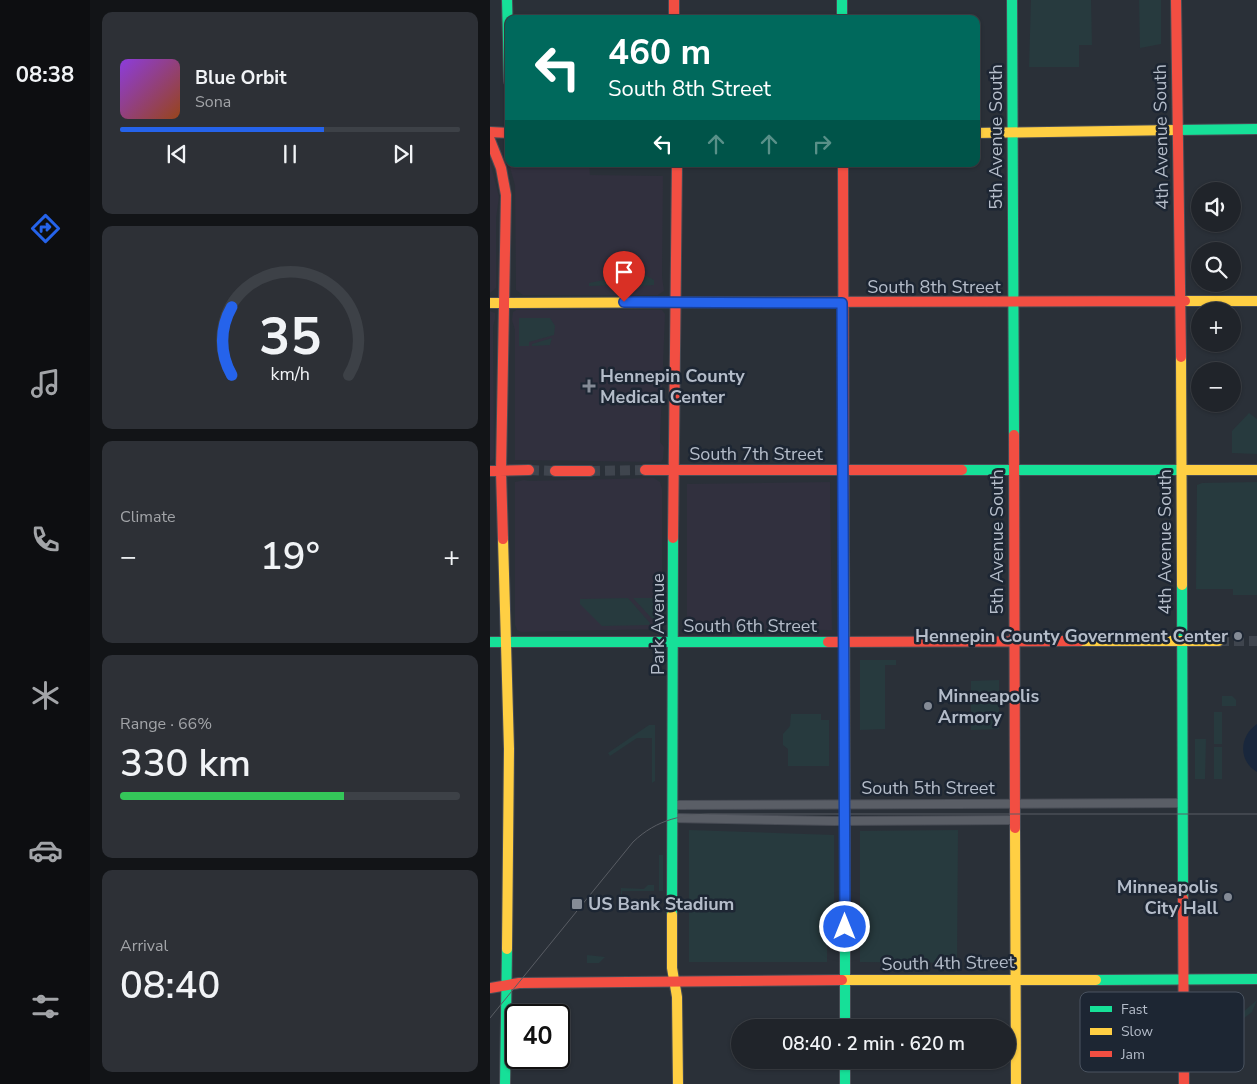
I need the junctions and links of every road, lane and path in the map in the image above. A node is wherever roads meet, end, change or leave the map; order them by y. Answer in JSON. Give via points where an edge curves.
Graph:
{"nodes":[{"id":1,"x":507,"y":0,"type":"edge"},
{"id":2,"x":674,"y":0,"type":"edge"},
{"id":3,"x":842,"y":0,"type":"edge"},
{"id":4,"x":1012,"y":0,"type":"edge"},
{"id":5,"x":1176,"y":0,"type":"edge"},
{"id":6,"x":507,"y":15,"type":"edge"},
{"id":7,"x":674,"y":15,"type":"edge"},
{"id":8,"x":842,"y":15,"type":"edge"},
{"id":9,"x":1257,"y":129,"type":"edge"},
{"id":10,"x":1177,"y":130,"type":"junction"},
{"id":11,"x":490,"y":132,"type":"edge"},
{"id":12,"x":505,"y":132,"type":"edge"},
{"id":13,"x":1011,"y":132,"type":"junction"},
{"id":14,"x":980,"y":133,"type":"edge"},
{"id":15,"x":490,"y":140,"type":"edge"},
{"id":16,"x":677,"y":167,"type":"edge"},
{"id":17,"x":843,"y":167,"type":"edge"},
{"id":18,"x":1257,"y":301,"type":"edge"},
{"id":19,"x":1181,"y":302,"type":"junction"},
{"id":20,"x":490,"y":303,"type":"edge"},
{"id":21,"x":504,"y":303,"type":"junction"},
{"id":22,"x":842,"y":303,"type":"junction"},
{"id":23,"x":1013,"y":303,"type":"junction"},
{"id":24,"x":676,"y":304,"type":"junction"},
{"id":25,"x":529,"y":470,"type":"tunnel mouth"},
{"id":26,"x":590,"y":470,"type":"tunnel mouth"},
{"id":27,"x":645,"y":470,"type":"tunnel mouth"},
{"id":28,"x":673,"y":470,"type":"junction"},
{"id":29,"x":1014,"y":470,"type":"junction"},
{"id":30,"x":1181,"y":470,"type":"junction"},
{"id":31,"x":1257,"y":470,"type":"edge"},
{"id":32,"x":490,"y":471,"type":"edge"},
{"id":33,"x":501,"y":471,"type":"junction"},
{"id":34,"x":555,"y":471,"type":"tunnel mouth"},
{"id":35,"x":844,"y":471,"type":"junction"},
{"id":36,"x":1014,"y":641,"type":"junction"},
{"id":37,"x":1182,"y":641,"type":"junction"},
{"id":38,"x":1219,"y":641,"type":"tunnel mouth"},
{"id":39,"x":490,"y":642,"type":"edge"},
{"id":40,"x":505,"y":642,"type":"junction"},
{"id":41,"x":674,"y":642,"type":"junction"},
{"id":42,"x":844,"y":642,"type":"junction"},
{"id":43,"x":844,"y":803,"type":"junction"},
{"id":44,"x":1015,"y":803,"type":"junction"},
{"id":45,"x":1183,"y":803,"type":"junction"},
{"id":46,"x":673,"y":805,"type":"junction"},
{"id":47,"x":673,"y":818,"type":"junction"},
{"id":48,"x":1015,"y":820,"type":"junction"},
{"id":49,"x":845,"y":821,"type":"junction"},
{"id":50,"x":1016,"y":978,"type":"junction"},
{"id":51,"x":1184,"y":978,"type":"junction"},
{"id":52,"x":1257,"y":979,"type":"edge"},
{"id":53,"x":673,"y":980,"type":"junction"},
{"id":54,"x":845,"y":980,"type":"junction"},
{"id":55,"x":507,"y":984,"type":"junction"},
{"id":56,"x":490,"y":988,"type":"edge"},
{"id":57,"x":1184,"y":992,"type":"edge"},
{"id":58,"x":845,"y":1019,"type":"edge"},
{"id":59,"x":845,"y":1069,"type":"edge"},
{"id":60,"x":506,"y":1084,"type":"edge"},
{"id":61,"x":678,"y":1084,"type":"edge"},
{"id":62,"x":845,"y":1084,"type":"edge"},
{"id":63,"x":1016,"y":1084,"type":"edge"}],
"edges":[{"from":1,"to":6,"type":"main road"},
{"from":2,"to":7,"type":"main road"},
{"from":3,"to":8,"type":"main road"},
{"from":4,"to":13,"type":"main road","name":"5th Avenue South"},
{"from":5,"to":10,"type":"main road","name":"4th Avenue South"},
{"from":9,"to":10,"type":"main road"},
{"from":10,"to":13,"type":"main road"},
{"from":10,"to":19,"type":"main road","name":"4th Avenue South"},
{"from":11,"to":12,"type":"main road"},
{"from":13,"to":14,"type":"main road"},
{"from":13,"to":23,"type":"main road","name":"5th Avenue South"},
{"from":15,"to":21,"type":"main road","via":[[502,168],[506,195]]},
{"from":16,"to":24,"type":"main road","name":"Park Avenue"},
{"from":17,"to":22,"type":"main road"},
{"from":18,"to":19,"type":"main road","name":"South 8th Street"},
{"from":19,"to":23,"type":"main road","name":"South 8th Street"},
{"from":19,"to":30,"type":"main road","name":"4th Avenue South"},
{"from":20,"to":21,"type":"main road","name":"South 8th Street"},
{"from":21,"to":24,"type":"main road","name":"South 8th Street"},
{"from":21,"to":33,"type":"main road"},
{"from":22,"to":23,"type":"main road","name":"South 8th Street"},
{"from":22,"to":24,"type":"main road","name":"South 8th Street"},
{"from":22,"to":35,"type":"main road"},
{"from":23,"to":29,"type":"main road","name":"5th Avenue South"},
{"from":24,"to":28,"type":"main road","name":"Park Avenue"},
{"from":25,"to":33,"type":"main road"},
{"from":26,"to":34,"type":"main road"},
{"from":27,"to":28,"type":"main road","name":"South 7th Street"},
{"from":28,"to":35,"type":"main road","name":"South 7th Street"},
{"from":28,"to":41,"type":"main road","name":"Park Avenue"},
{"from":29,"to":30,"type":"main road","name":"South 7th Street"},
{"from":29,"to":35,"type":"main road","name":"South 7th Street"},
{"from":29,"to":36,"type":"main road","name":"5th Avenue South"},
{"from":30,"to":31,"type":"main road","name":"South 7th Street"},
{"from":30,"to":37,"type":"main road","name":"4th Avenue South"},
{"from":32,"to":33,"type":"main road"},
{"from":33,"to":40,"type":"main road"},
{"from":35,"to":42,"type":"main road"},
{"from":36,"to":37,"type":"main road","name":"South 6th Street"},
{"from":36,"to":42,"type":"main road","name":"South 6th Street"},
{"from":36,"to":44,"type":"main road","name":"5th Avenue South"},
{"from":37,"to":38,"type":"main road","name":"South 6th Street"},
{"from":37,"to":45,"type":"main road","name":"4th Avenue South"},
{"from":39,"to":40,"type":"main road","name":"South 6th Street"},
{"from":40,"to":41,"type":"main road","name":"South 6th Street"},
{"from":40,"to":55,"type":"main road","via":[[509,749]]},
{"from":41,"to":42,"type":"main road","name":"South 6th Street"},
{"from":41,"to":46,"type":"main road","name":"Park Avenue"},
{"from":42,"to":43,"type":"main road"},
{"from":43,"to":44,"type":"street","name":"South 5th Street"},
{"from":43,"to":46,"type":"street","name":"South 5th Street"},
{"from":43,"to":49,"type":"main road"},
{"from":44,"to":45,"type":"street","name":"South 5th Street"},
{"from":44,"to":48,"type":"main road","name":"5th Avenue South"},
{"from":45,"to":51,"type":"main road","name":"4th Avenue South"},
{"from":46,"to":47,"type":"main road","name":"Park Avenue"},
{"from":47,"to":49,"type":"street","name":"South 5th Street"},
{"from":47,"to":53,"type":"main road","name":"Park Avenue"},
{"from":48,"to":49,"type":"street","name":"South 5th Street"},
{"from":48,"to":50,"type":"main road","name":"5th Avenue South"},
{"from":49,"to":54,"type":"main road"},
{"from":50,"to":51,"type":"main road","name":"South 4th Street"},
{"from":50,"to":54,"type":"main road","name":"South 4th Street"},
{"from":50,"to":63,"type":"main road","name":"5th Avenue South"},
{"from":51,"to":52,"type":"main road","name":"South 4th Street"},
{"from":51,"to":57,"type":"main road","name":"4th Avenue South"},
{"from":53,"to":54,"type":"main road","name":"South 4th Street"},
{"from":53,"to":55,"type":"main road","name":"South 4th Street"},
{"from":53,"to":61,"type":"main road","name":"Park Avenue","via":[[678,997]]},
{"from":54,"to":58,"type":"main road"},
{"from":55,"to":56,"type":"main road","name":"South 4th Street"},
{"from":55,"to":60,"type":"main road"},
{"from":59,"to":62,"type":"main road"}]}
